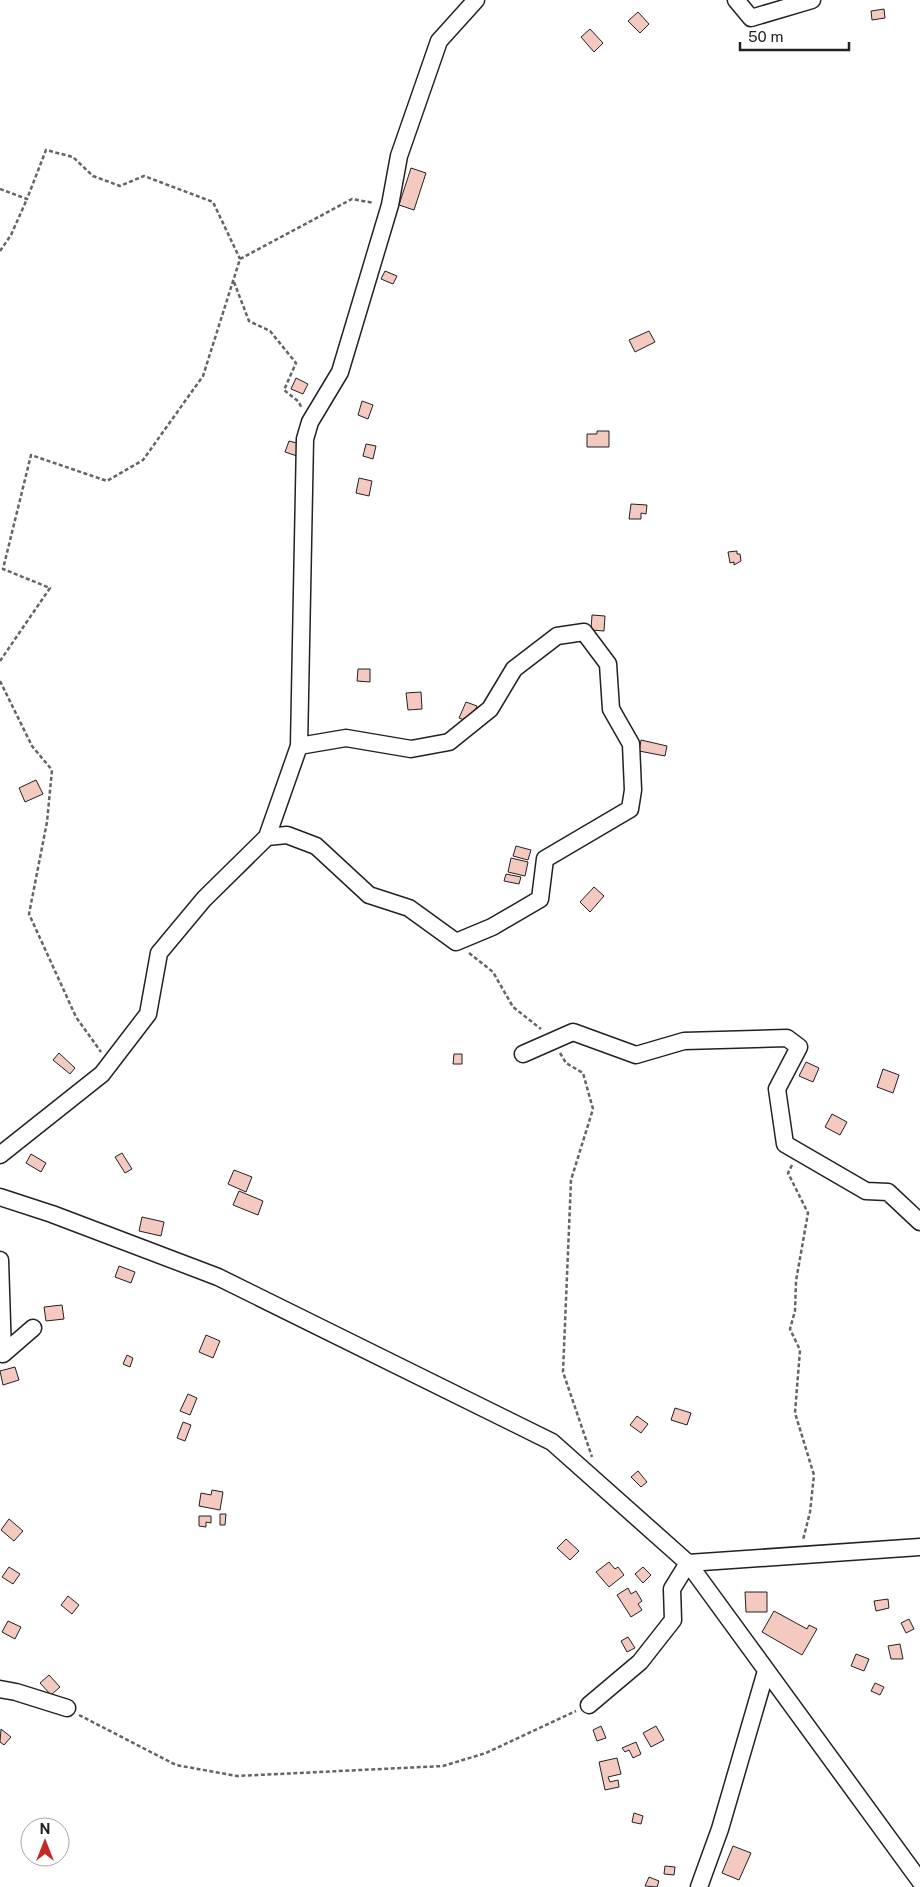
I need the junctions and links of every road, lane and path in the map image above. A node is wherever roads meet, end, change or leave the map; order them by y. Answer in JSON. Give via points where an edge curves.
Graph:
{"nodes":[{"id":1,"x":476,"y":0,"type":"edge"},
{"id":2,"x":736,"y":0,"type":"edge"},
{"id":3,"x":812,"y":0,"type":"edge"},
{"id":4,"x":0,"y":189,"type":"edge"},
{"id":5,"x":27,"y":199,"type":"junction"},
{"id":6,"x":390,"y":205,"type":"junction"},
{"id":7,"x":0,"y":251,"type":"edge"},
{"id":8,"x":240,"y":259,"type":"junction"},
{"id":9,"x":233,"y":280,"type":"junction"},
{"id":10,"x":310,"y":422,"type":"junction"},
{"id":11,"x":0,"y":660,"type":"edge"},
{"id":12,"x":0,"y":681,"type":"edge"},
{"id":13,"x":299,"y":746,"type":"junction"},
{"id":14,"x":267,"y":837,"type":"junction"},
{"id":15,"x":456,"y":942,"type":"junction"},
{"id":16,"x":553,"y":1042,"type":"junction"},
{"id":17,"x":523,"y":1054,"type":"dead end"},
{"id":18,"x":110,"y":1065,"type":"junction"},
{"id":19,"x":798,"y":1152,"type":"junction"},
{"id":20,"x":0,"y":1155,"type":"edge"},
{"id":21,"x":0,"y":1197,"type":"edge"},
{"id":22,"x":920,"y":1222,"type":"edge"},
{"id":23,"x":0,"y":1260,"type":"edge"},
{"id":24,"x":33,"y":1328,"type":"dead end"},
{"id":25,"x":2,"y":1353,"type":"edge"},
{"id":26,"x":592,"y":1458,"type":"dead end"},
{"id":27,"x":920,"y":1546,"type":"edge"},
{"id":28,"x":798,"y":1555,"type":"junction"},
{"id":29,"x":688,"y":1563,"type":"junction"},
{"id":30,"x":766,"y":1670,"type":"junction"},
{"id":31,"x":0,"y":1689,"type":"edge"},
{"id":32,"x":589,"y":1705,"type":"joint"},
{"id":33,"x":66,"y":1708,"type":"joint"},
{"id":34,"x":920,"y":1881,"type":"edge"},
{"id":35,"x":698,"y":1887,"type":"edge"}],
"edges":[{"from":1,"to":6,"type":"street","via":[[439,41],[399,156]]},
{"from":2,"to":3,"type":"street","via":[[751,18]]},
{"from":4,"to":5,"type":"path"},
{"from":5,"to":7,"type":"path"},
{"from":5,"to":8,"type":"path","via":[[46,150],[73,158],[93,176],[120,186],[144,176],[213,202]]},
{"from":6,"to":8,"type":"path","via":[[352,199]]},
{"from":6,"to":10,"type":"street","via":[[340,372]]},
{"from":8,"to":9,"type":"path"},
{"from":9,"to":10,"type":"path","via":[[249,321],[270,331],[296,363],[284,390],[298,401]]},
{"from":9,"to":11,"type":"path","via":[[203,376],[143,460],[107,481],[30,455],[3,569],[50,588]]},
{"from":10,"to":13,"type":"street","via":[[306,440]]},
{"from":12,"to":18,"type":"path","via":[[32,746],[52,770],[47,822],[29,914],[76,1017]]},
{"from":13,"to":14,"type":"street"},
{"from":13,"to":15,"type":"street","via":[[346,738],[411,749],[449,742],[490,709],[514,669],[557,636],[584,632],[608,664],[611,709],[631,744],[630,809],[545,859],[540,899],[492,927]]},
{"from":14,"to":15,"type":"street","via":[[287,835],[316,846],[369,895],[409,908]]},
{"from":14,"to":18,"type":"street","via":[[204,899],[159,953],[148,1014]]},
{"from":15,"to":16,"type":"path","via":[[493,972],[513,1007],[534,1021]]},
{"from":16,"to":17,"type":"street"},
{"from":16,"to":19,"type":"street","via":[[573,1032],[636,1055],[684,1041],[787,1038],[799,1047],[777,1089],[785,1144]]},
{"from":16,"to":26,"type":"path","via":[[566,1063],[583,1073],[593,1109],[571,1180],[563,1372]]},
{"from":18,"to":20,"type":"street"},
{"from":19,"to":22,"type":"street","via":[[866,1191],[888,1192]]},
{"from":19,"to":28,"type":"path","via":[[788,1173],[808,1213],[790,1328],[800,1350],[795,1413],[814,1475],[810,1512]]},
{"from":21,"to":29,"type":"street","via":[[218,1277],[552,1442]]},
{"from":23,"to":25,"type":"street"},
{"from":24,"to":25,"type":"street"},
{"from":27,"to":28,"type":"street"},
{"from":28,"to":29,"type":"street"},
{"from":29,"to":30,"type":"street"},
{"from":29,"to":32,"type":"street","via":[[672,1589],[673,1620],[640,1662]]},
{"from":30,"to":34,"type":"street"},
{"from":30,"to":35,"type":"street","via":[[720,1829]]},
{"from":31,"to":33,"type":"street"},
{"from":32,"to":33,"type":"path","via":[[486,1753],[443,1766],[237,1776],[176,1765]]}]}
